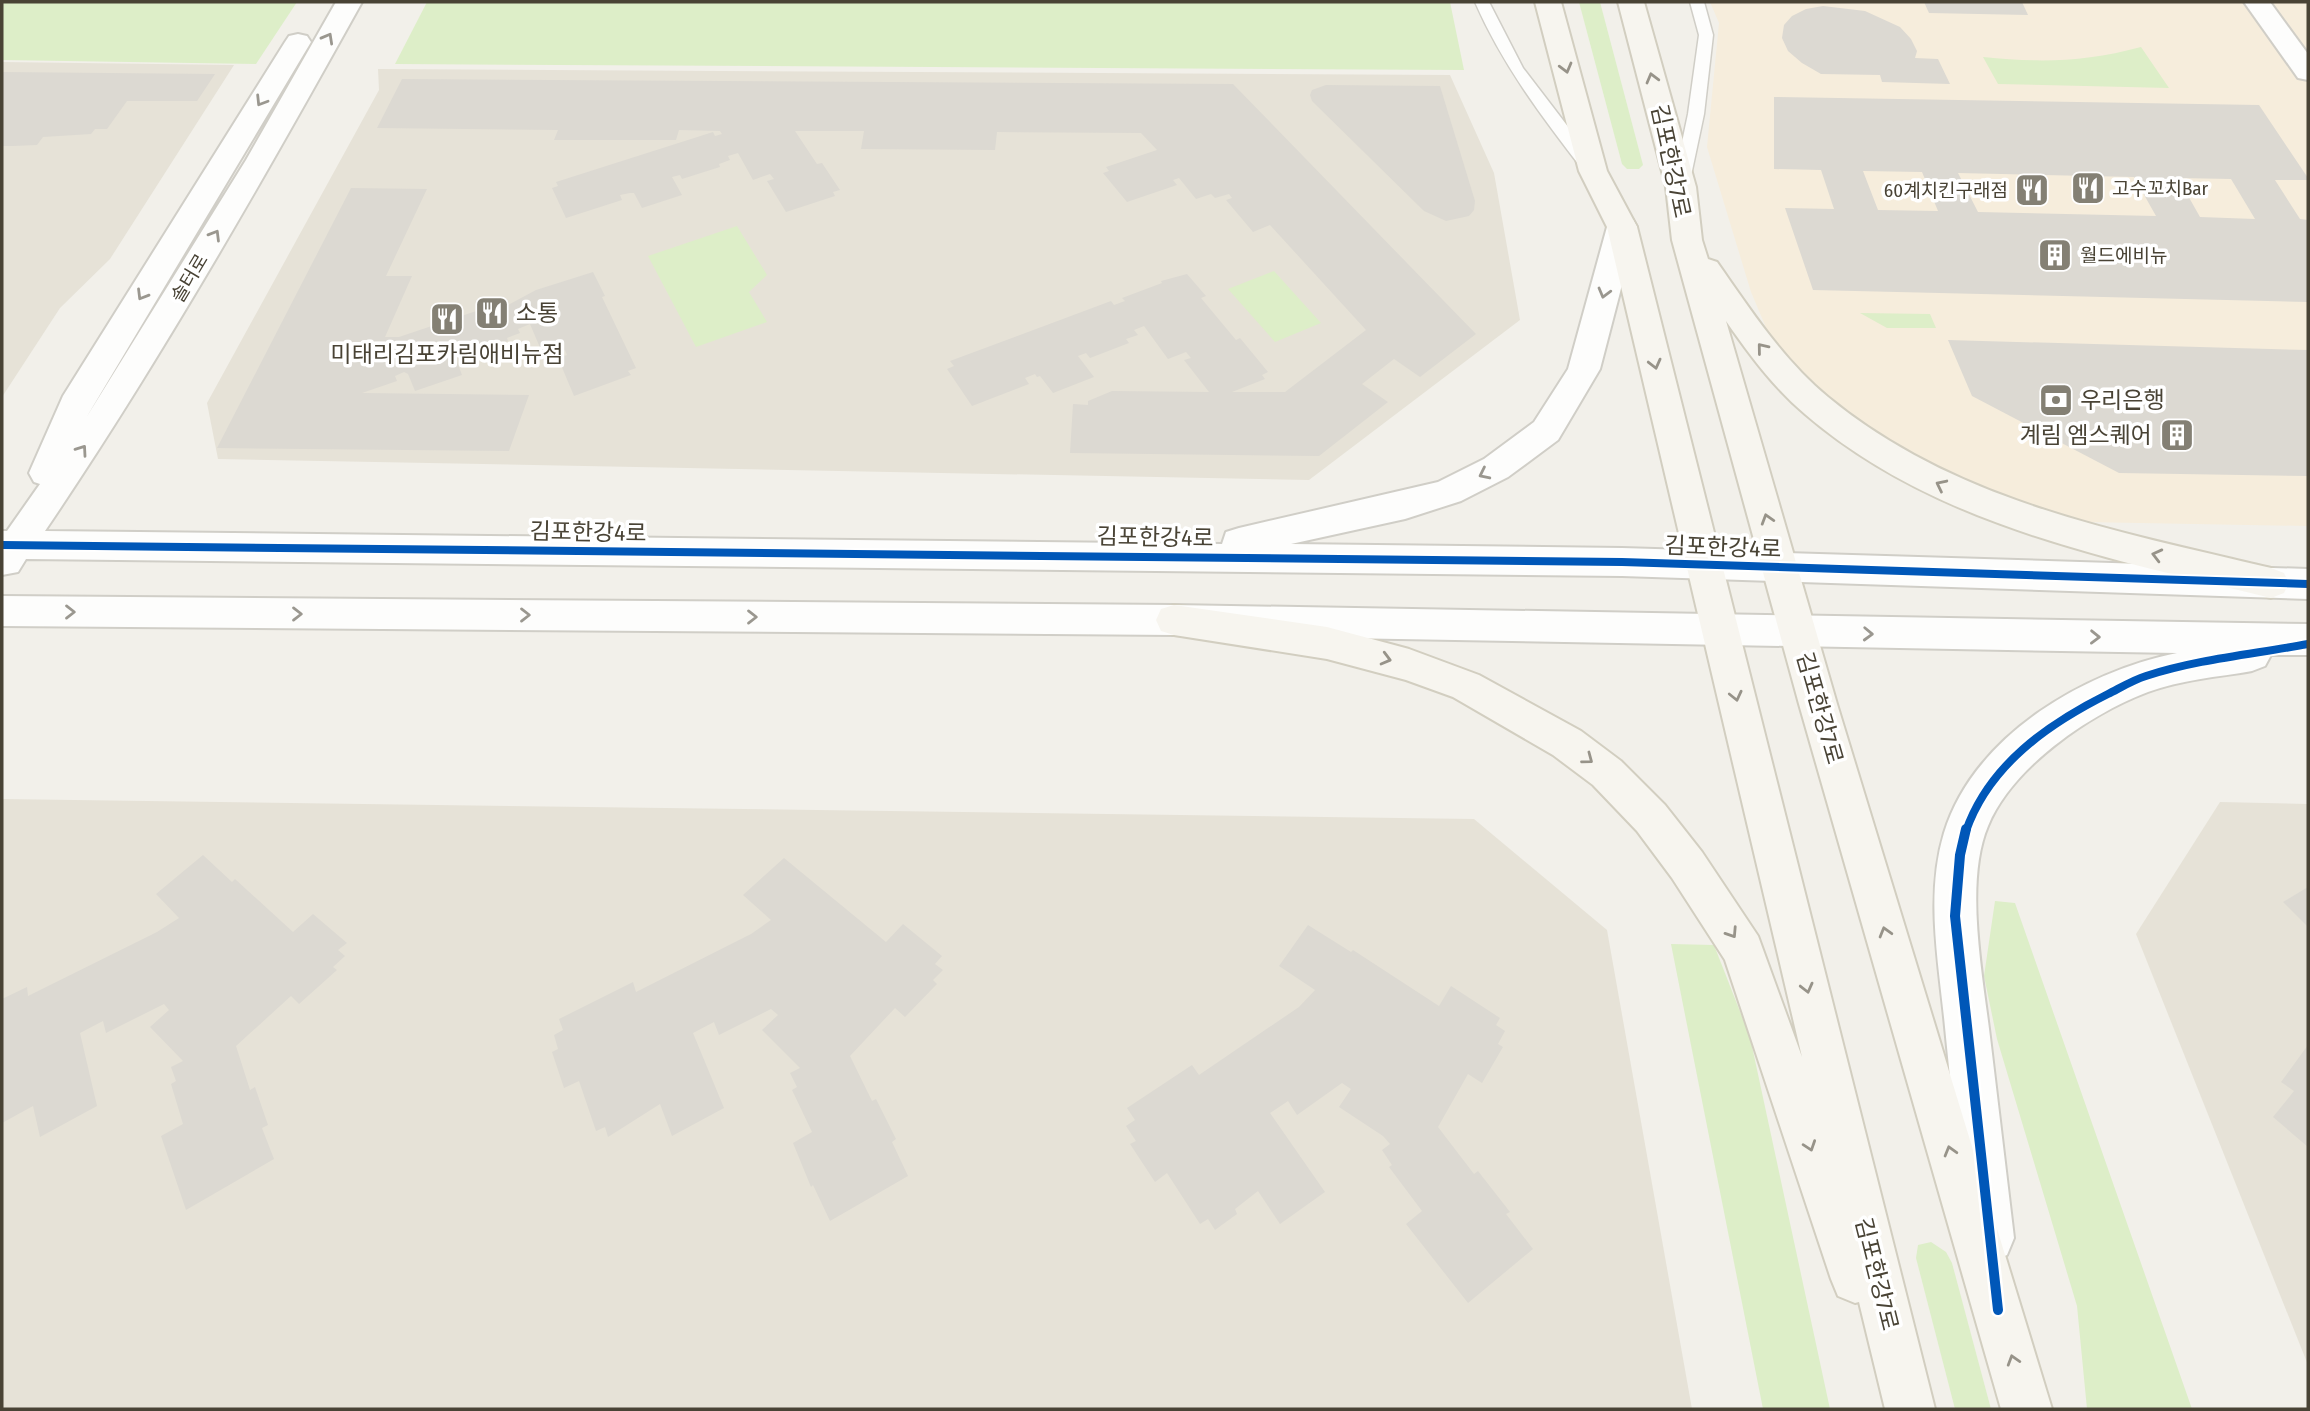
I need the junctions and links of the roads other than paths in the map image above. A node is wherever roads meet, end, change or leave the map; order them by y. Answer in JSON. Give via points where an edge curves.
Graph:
{"nodes":[{"id":1,"x":323,"y":2,"type":"edge"},
{"id":2,"x":349,"y":2,"type":"edge"},
{"id":3,"x":1482,"y":2,"type":"edge"},
{"id":4,"x":1548,"y":2,"type":"edge"},
{"id":5,"x":1631,"y":2,"type":"edge"},
{"id":6,"x":1697,"y":2,"type":"edge"},
{"id":7,"x":2257,"y":2,"type":"edge"},
{"id":8,"x":2308,"y":72,"type":"edge"},
{"id":9,"x":1594,"y":171,"type":"junction"},
{"id":10,"x":1681,"y":187,"type":"junction"},
{"id":11,"x":1622,"y":227,"type":"junction"},
{"id":12,"x":1687,"y":240,"type":"junction"},
{"id":13,"x":6,"y":553,"type":"edge"},
{"id":14,"x":1177,"y":556,"type":"junction"},
{"id":15,"x":1704,"y":566,"type":"junction"},
{"id":16,"x":1782,"y":568,"type":"junction"},
{"id":17,"x":2271,"y":583,"type":"junction"},
{"id":18,"x":2308,"y":584,"type":"edge"},
{"id":19,"x":2,"y":611,"type":"edge"},
{"id":20,"x":1174,"y":620,"type":"junction"},
{"id":21,"x":1719,"y":630,"type":"junction"},
{"id":22,"x":1799,"y":632,"type":"junction"},
{"id":23,"x":2308,"y":642,"type":"edge"},
{"id":24,"x":1998,"y":1310,"type":"junction"},
{"id":25,"x":1900,"y":1409,"type":"edge"},
{"id":26,"x":1910,"y":1409,"type":"edge"},
{"id":27,"x":2027,"y":1409,"type":"edge"}],
"edges":[{"from":1,"to":13,"type":"street","name":"솔터로","one_way":true,"via":[[75,405]]},
{"from":13,"to":2,"type":"street","name":"솔터로","one_way":true,"via":[[108,412]]},
{"from":3,"to":9,"type":"lane","via":[[1495,32],[1544,110]]},
{"from":4,"to":9,"type":"main road","name":"김포한강7로","one_way":true},
{"from":10,"to":5,"type":"main road","name":"김포한강7로","one_way":true},
{"from":6,"to":10,"type":"lane","via":[[1706,35]]},
{"from":7,"to":8,"type":"street"},
{"from":9,"to":11,"type":"main road","name":"김포한강7로"},
{"from":10,"to":12,"type":"main road","name":"김포한강7로"},
{"from":11,"to":14,"type":"street","one_way":true,"via":[[1579,377],[1546,431],[1506,461],[1449,492],[1405,505]]},
{"from":11,"to":15,"type":"main road","name":"김포한강7로","one_way":true},
{"from":16,"to":12,"type":"main road","name":"김포한강7로","one_way":true},
{"from":17,"to":12,"type":"main road","one_way":true,"via":[[2001,511],[1898,463],[1816,405],[1760,348]]},
{"from":13,"to":14,"type":"street","name":"김포한강4로"},
{"from":14,"to":15,"type":"street","name":"김포한강4로"},
{"from":15,"to":16,"type":"street","name":"김포한강4로"},
{"from":15,"to":21,"type":"main road","name":"김포한강7로"},
{"from":16,"to":17,"type":"street","name":"김포한강4로"},
{"from":16,"to":22,"type":"main road","name":"김포한강7로"},
{"from":17,"to":18,"type":"street","name":"김포한강4로"},
{"from":19,"to":20,"type":"street","one_way":true},
{"from":20,"to":21,"type":"street"},
{"from":20,"to":25,"type":"main road","one_way":true,"via":[[1327,643],[1466,686],[1567,743],[1607,773],[1651,818],[1743,950]]},
{"from":21,"to":22,"type":"street"},
{"from":21,"to":26,"type":"main road","name":"김포한강7로","one_way":true},
{"from":22,"to":23,"type":"street","one_way":true},
{"from":24,"to":22,"type":"main road","name":"김포한강7로","one_way":true},
{"from":23,"to":24,"type":"street","via":[[2145,677],[2090,702],[2014,757],[1990,783],[1969,822],[1955,916]]},
{"from":27,"to":24,"type":"main road","name":"김포한강7로","one_way":true}]}
